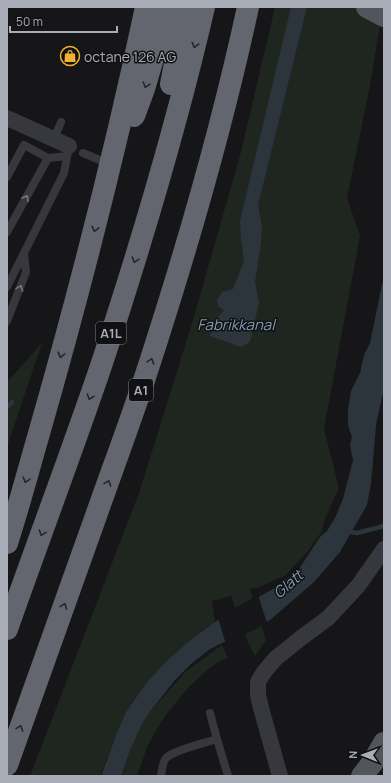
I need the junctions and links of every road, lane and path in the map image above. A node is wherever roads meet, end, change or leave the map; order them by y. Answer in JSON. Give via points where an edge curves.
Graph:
{"nodes":[{"id":1,"x":146,"y":7,"type":"edge"},
{"id":2,"x":168,"y":7,"type":"edge"},
{"id":3,"x":186,"y":7,"type":"edge"},
{"id":4,"x":204,"y":7,"type":"edge"},
{"id":5,"x":248,"y":7,"type":"edge"},
{"id":6,"x":367,"y":7,"type":"edge"},
{"id":7,"x":384,"y":16,"type":"edge"},
{"id":8,"x":7,"y":119,"type":"edge"},
{"id":9,"x":61,"y":122,"type":"dead end"},
{"id":10,"x":54,"y":139,"type":"junction"},
{"id":11,"x":73,"y":152,"type":"junction"},
{"id":12,"x":48,"y":158,"type":"junction"},
{"id":13,"x":110,"y":165,"type":"junction"},
{"id":14,"x":7,"y":177,"type":"edge"},
{"id":15,"x":104,"y":191,"type":"junction"},
{"id":16,"x":146,"y":223,"type":"junction"},
{"id":17,"x":7,"y":232,"type":"edge"},
{"id":18,"x":24,"y":253,"type":"junction"},
{"id":19,"x":7,"y":287,"type":"edge"},
{"id":20,"x":7,"y":321,"type":"edge"},
{"id":21,"x":7,"y":543,"type":"edge"},
{"id":22,"x":384,"y":549,"type":"edge"},
{"id":23,"x":7,"y":629,"type":"edge"},
{"id":24,"x":210,"y":713,"type":"dead end"},
{"id":25,"x":217,"y":739,"type":"junction"},
{"id":26,"x":384,"y":743,"type":"edge"},
{"id":27,"x":7,"y":765,"type":"edge"},
{"id":28,"x":161,"y":776,"type":"edge"},
{"id":29,"x":228,"y":776,"type":"edge"},
{"id":30,"x":280,"y":776,"type":"edge"},
{"id":31,"x":362,"y":776,"type":"edge"}],
"edges":[{"from":1,"to":13,"type":"highway"},
{"from":2,"to":15,"type":"highway","one_way":true,"via":[[144,89]]},
{"from":3,"to":16,"type":"highway","via":[[158,136]]},
{"from":4,"to":16,"type":"highway","number":"A1L","one_way":true,"via":[[178,113]]},
{"from":27,"to":5,"type":"highway","number":"A1","one_way":true,"via":[[155,348],[206,177]]},
{"from":6,"to":7,"type":"main road"},
{"from":8,"to":10,"type":"street"},
{"from":9,"to":10,"type":"lane"},
{"from":10,"to":11,"type":"street"},
{"from":11,"to":12,"type":"lane"},
{"from":11,"to":13,"type":"lane"},
{"from":11,"to":18,"type":"lane"},
{"from":12,"to":14,"type":"lane","via":[[24,145]]},
{"from":17,"to":12,"type":"lane","one_way":true},
{"from":13,"to":15,"type":"highway"},
{"from":15,"to":21,"type":"highway","one_way":true,"via":[[70,324]]},
{"from":16,"to":23,"type":"highway","number":"A1L","one_way":true,"via":[[95,382]]},
{"from":18,"to":19,"type":"lane"},
{"from":20,"to":18,"type":"lane","one_way":true,"via":[[26,272]]},
{"from":22,"to":30,"type":"street","via":[[358,586],[328,618],[276,658],[258,682],[260,708]]},
{"from":24,"to":25,"type":"lane"},
{"from":25,"to":28,"type":"lane","via":[[166,758]]},
{"from":25,"to":29,"type":"lane"},
{"from":26,"to":31,"type":"main road"}]}
